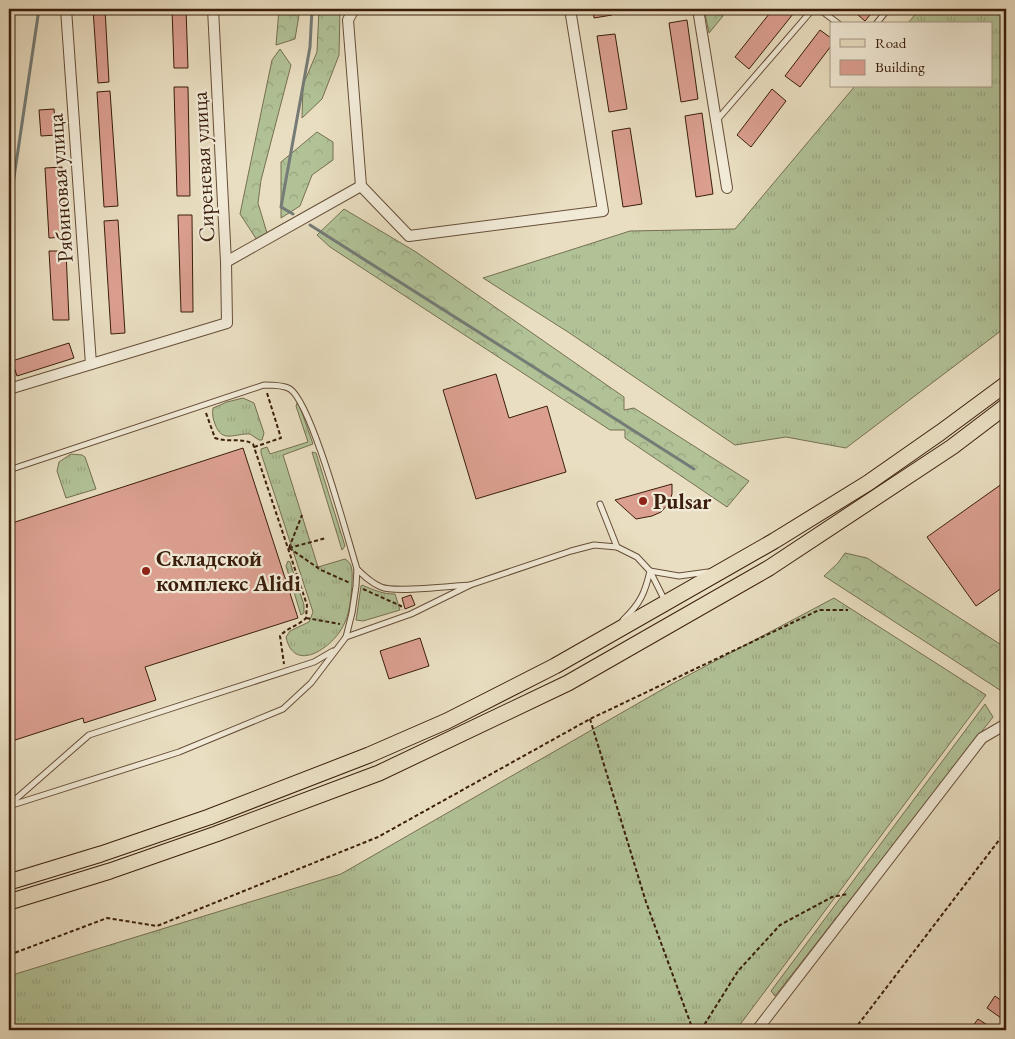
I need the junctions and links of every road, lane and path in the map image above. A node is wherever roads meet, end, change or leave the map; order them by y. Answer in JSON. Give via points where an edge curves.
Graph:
{"nodes":[{"id":1,"x":18,"y":9,"type":"edge"},
{"id":2,"x":66,"y":9,"type":"edge"},
{"id":3,"x":213,"y":9,"type":"edge"},
{"id":4,"x":354,"y":9,"type":"edge"},
{"id":5,"x":570,"y":9,"type":"edge"},
{"id":6,"x":698,"y":9,"type":"edge"},
{"id":7,"x":813,"y":9,"type":"edge"},
{"id":8,"x":819,"y":9,"type":"edge"},
{"id":9,"x":888,"y":9,"type":"edge"},
{"id":10,"x":9,"y":13,"type":"edge"},
{"id":11,"x":836,"y":22,"type":"edge"},
{"id":12,"x":878,"y":22,"type":"edge"},
{"id":13,"x":716,"y":121,"type":"junction"},
{"id":14,"x":361,"y":186,"type":"junction"},
{"id":15,"x":728,"y":188,"type":"dead end"},
{"id":16,"x":226,"y":262,"type":"junction"},
{"id":17,"x":90,"y":364,"type":"junction"},
{"id":18,"x":264,"y":384,"type":"junction"},
{"id":19,"x":1006,"y":384,"type":"edge"},
{"id":20,"x":9,"y":389,"type":"edge"},
{"id":21,"x":203,"y":405,"type":"junction"},
{"id":22,"x":1006,"y":406,"type":"edge"},
{"id":23,"x":254,"y":447,"type":"junction"},
{"id":24,"x":9,"y":470,"type":"edge"},
{"id":25,"x":600,"y":504,"type":"dead end"},
{"id":26,"x":302,"y":515,"type":"dead end"},
{"id":27,"x":326,"y":538,"type":"dead end"},
{"id":28,"x":774,"y":541,"type":"junction"},
{"id":29,"x":618,"y":546,"type":"junction"},
{"id":30,"x":289,"y":548,"type":"junction"},
{"id":31,"x":357,"y":569,"type":"junction"},
{"id":32,"x":650,"y":571,"type":"junction"},
{"id":33,"x":470,"y":585,"type":"junction"},
{"id":34,"x":666,"y":603,"type":"junction"},
{"id":35,"x":848,"y":610,"type":"dead end"},
{"id":36,"x":306,"y":618,"type":"junction"},
{"id":37,"x":675,"y":622,"type":"junction"},
{"id":38,"x":349,"y":626,"type":"junction"},
{"id":39,"x":346,"y":637,"type":"junction"},
{"id":40,"x":336,"y":649,"type":"junction"},
{"id":41,"x":578,"y":653,"type":"junction"},
{"id":42,"x":285,"y":672,"type":"junction"},
{"id":43,"x":590,"y":719,"type":"junction"},
{"id":44,"x":1006,"y":724,"type":"edge"},
{"id":45,"x":9,"y":805,"type":"edge"},
{"id":46,"x":1006,"y":832,"type":"edge"},
{"id":47,"x":9,"y":882,"type":"edge"},
{"id":48,"x":857,"y":900,"type":"junction"},
{"id":49,"x":9,"y":902,"type":"edge"},
{"id":50,"x":9,"y":955,"type":"edge"},
{"id":51,"x":693,"y":1030,"type":"edge"},
{"id":52,"x":701,"y":1030,"type":"edge"},
{"id":53,"x":757,"y":1030,"type":"edge"},
{"id":54,"x":854,"y":1030,"type":"edge"}],
"edges":[{"from":1,"to":10,"type":"path"},
{"from":2,"to":17,"type":"street","name":"Рябиновая улица"},
{"from":3,"to":16,"type":"street","name":"Сиреневая улица"},
{"from":4,"to":14,"type":"street","via":[[348,20]]},
{"from":5,"to":14,"type":"street","via":[[603,211],[409,236]]},
{"from":6,"to":13,"type":"street"},
{"from":7,"to":13,"type":"lane"},
{"from":8,"to":11,"type":"lane"},
{"from":9,"to":12,"type":"lane"},
{"from":13,"to":15,"type":"street"},
{"from":14,"to":16,"type":"street"},
{"from":16,"to":17,"type":"street","name":"Сиреневая улица","via":[[227,322]]},
{"from":17,"to":20,"type":"street"},
{"from":18,"to":21,"type":"lane"},
{"from":18,"to":23,"type":"path","via":[[281,438]]},
{"from":18,"to":31,"type":"lane","via":[[290,389],[301,402],[319,446]]},
{"from":19,"to":28,"type":"main road","via":[[868,483]]},
{"from":21,"to":23,"type":"path","via":[[215,438],[246,440]]},
{"from":21,"to":24,"type":"lane"},
{"from":22,"to":37,"type":"main road","via":[[952,447],[769,568]]},
{"from":23,"to":30,"type":"path"},
{"from":25,"to":29,"type":"lane"},
{"from":26,"to":30,"type":"path"},
{"from":27,"to":30,"type":"path"},
{"from":28,"to":32,"type":"lane","via":[[709,572],[679,576]]},
{"from":28,"to":34,"type":"main road"},
{"from":29,"to":32,"type":"lane","via":[[637,557]]},
{"from":29,"to":33,"type":"lane","via":[[594,545],[571,551]]},
{"from":30,"to":36,"type":"path","via":[[308,605]]},
{"from":31,"to":33,"type":"lane","via":[[383,588]]},
{"from":31,"to":38,"type":"lane"},
{"from":32,"to":34,"type":"lane"},
{"from":32,"to":41,"type":"lane","via":[[646,590],[636,608]]},
{"from":33,"to":39,"type":"lane","via":[[411,614]]},
{"from":34,"to":37,"type":"main road"},
{"from":34,"to":41,"type":"main road"},
{"from":35,"to":43,"type":"path","via":[[819,610]]},
{"from":36,"to":38,"type":"path"},
{"from":36,"to":42,"type":"path","via":[[280,636]]},
{"from":37,"to":49,"type":"main road","via":[[568,682],[379,773],[110,871]]},
{"from":38,"to":39,"type":"lane"},
{"from":39,"to":40,"type":"lane"},
{"from":40,"to":42,"type":"lane","via":[[314,662]]},
{"from":40,"to":45,"type":"lane","via":[[311,683],[284,709],[179,752]]},
{"from":41,"to":47,"type":"main road","via":[[447,722],[369,755],[209,817]]},
{"from":42,"to":45,"type":"lane","via":[[89,735]]},
{"from":43,"to":50,"type":"path","via":[[369,841],[156,926],[107,918]]},
{"from":43,"to":51,"type":"path","via":[[646,902]]},
{"from":44,"to":48,"type":"street","via":[[982,738]]},
{"from":46,"to":54,"type":"path"},
{"from":48,"to":52,"type":"path","via":[[850,893],[832,897],[780,924],[738,971]]},
{"from":48,"to":53,"type":"street"}]}
